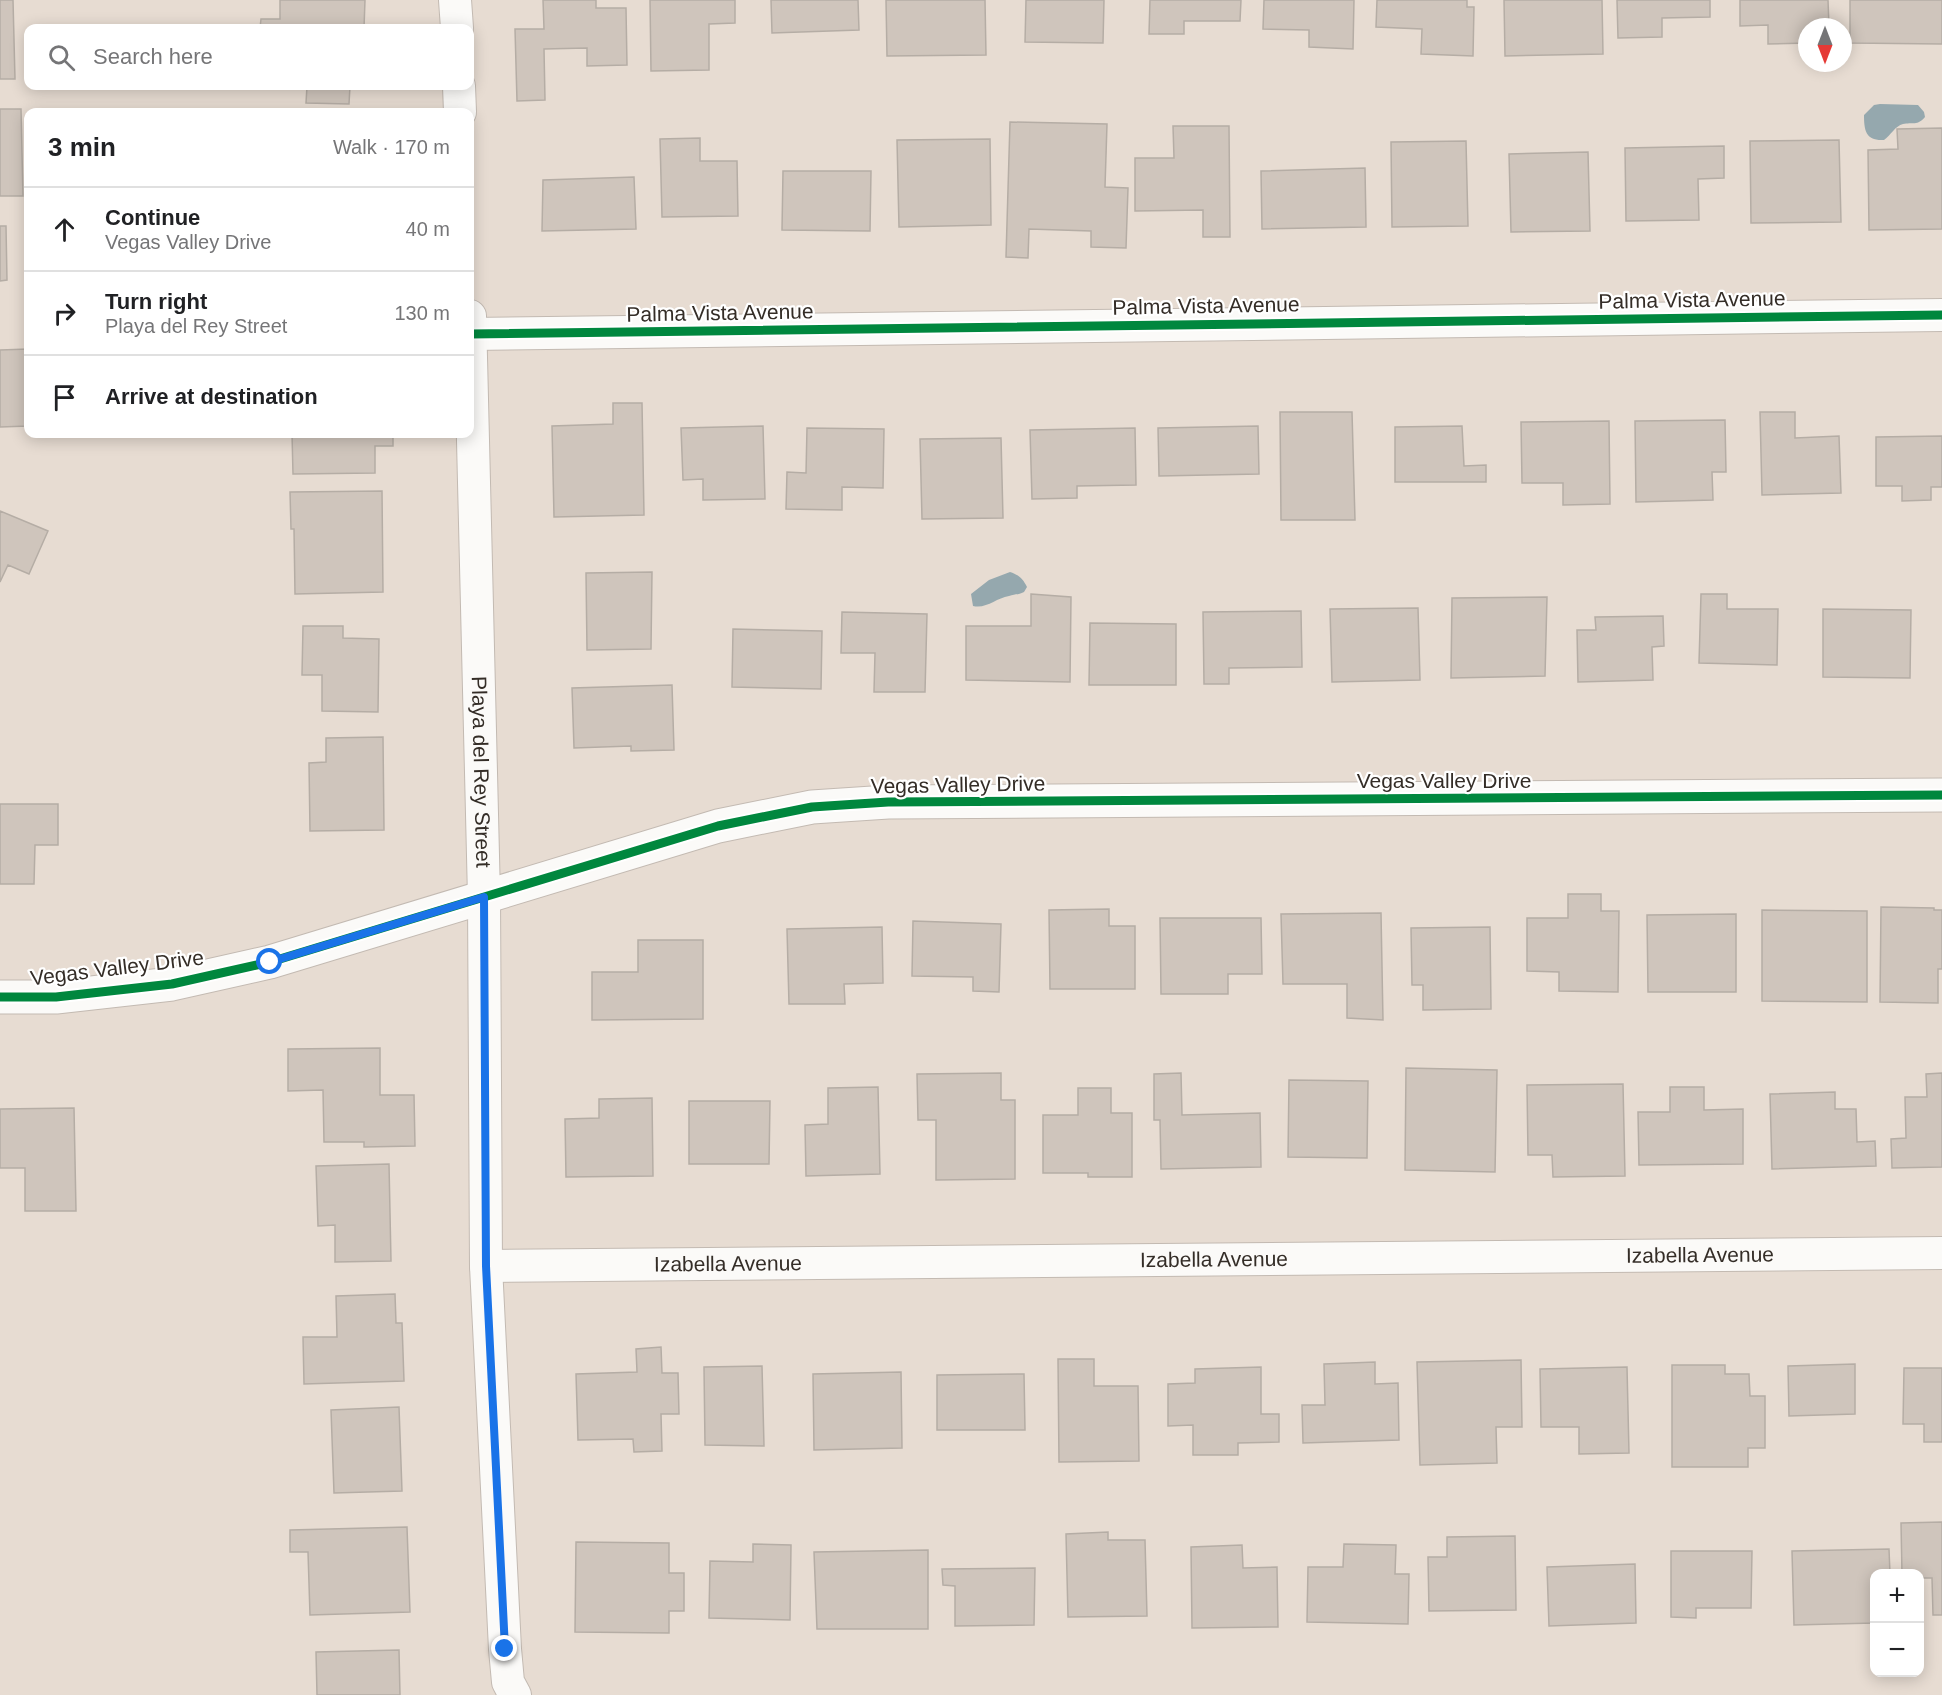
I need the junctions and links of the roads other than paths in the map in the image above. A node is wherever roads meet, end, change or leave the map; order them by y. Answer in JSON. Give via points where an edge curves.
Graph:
{"nodes":[{"id":1,"x":455,"y":0,"type":"edge"},
{"id":2,"x":457,"y":24,"type":"edge"},
{"id":3,"x":459,"y":90,"type":"edge"},
{"id":4,"x":460,"y":108,"type":"edge"},
{"id":5,"x":1942,"y":315,"type":"edge"},
{"id":6,"x":474,"y":334,"type":"edge"},
{"id":7,"x":473,"y":438,"type":"edge"},
{"id":8,"x":1942,"y":795,"type":"edge"},
{"id":9,"x":484,"y":897,"type":"junction"},
{"id":10,"x":0,"y":997,"type":"edge"},
{"id":11,"x":1942,"y":1253,"type":"edge"},
{"id":12,"x":486,"y":1266,"type":"junction"},
{"id":13,"x":515,"y":1695,"type":"edge"}],
"edges":[{"from":1,"to":2,"type":"street"},
{"from":3,"to":4,"type":"street"},
{"from":5,"to":6,"type":"street","name":"Palma Vista Avenue"},
{"from":7,"to":9,"type":"street","name":"Playa del Rey Street"},
{"from":8,"to":9,"type":"street","name":"Vegas Valley Drive","via":[[900,802],[812,807],[718,826]]},
{"from":9,"to":10,"type":"street","name":"Vegas Valley Drive","via":[[270,962],[172,984],[56,998]]},
{"from":9,"to":12,"type":"street","name":"Playa del Rey Street"},
{"from":11,"to":12,"type":"street","name":"Izabella Avenue"},
{"from":12,"to":13,"type":"street","name":"Playa del Rey Street","via":[[505,1649],[508,1682]]}]}
